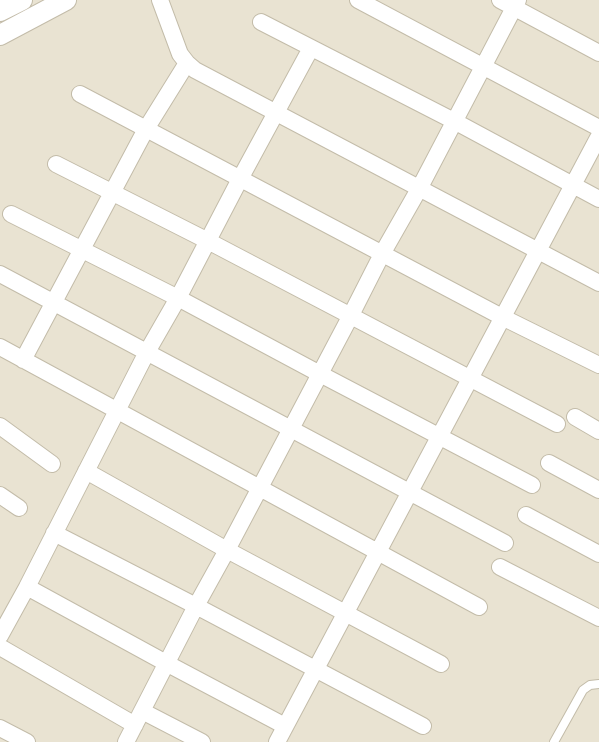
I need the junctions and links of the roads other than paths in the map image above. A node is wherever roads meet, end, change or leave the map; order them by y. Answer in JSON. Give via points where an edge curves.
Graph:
{"nodes":[{"id":1,"x":22,"y":0,"type":"edge"},
{"id":2,"x":66,"y":0,"type":"edge"},
{"id":3,"x":160,"y":0,"type":"edge"},
{"id":4,"x":358,"y":0,"type":"edge"},
{"id":5,"x":511,"y":2,"type":"edge"},
{"id":6,"x":0,"y":11,"type":"edge"},
{"id":7,"x":261,"y":22,"type":"dead end"},
{"id":8,"x":0,"y":34,"type":"edge"},
{"id":9,"x":311,"y":48,"type":"junction"},
{"id":10,"x":599,"y":53,"type":"edge"},
{"id":11,"x":186,"y":63,"type":"junction"},
{"id":12,"x":483,"y":66,"type":"junction"},
{"id":13,"x":80,"y":94,"type":"dead end"},
{"id":14,"x":275,"y":113,"type":"junction"},
{"id":15,"x":454,"y":121,"type":"junction"},
{"id":16,"x":599,"y":128,"type":"edge"},
{"id":17,"x":146,"y":129,"type":"junction"},
{"id":18,"x":599,"y":136,"type":"edge"},
{"id":19,"x":56,"y":164,"type":"dead end"},
{"id":20,"x":240,"y":179,"type":"junction"},
{"id":21,"x":573,"y":185,"type":"junction"},
{"id":22,"x":419,"y":189,"type":"junction"},
{"id":23,"x":113,"y":193,"type":"junction"},
{"id":24,"x":599,"y":199,"type":"edge"},
{"id":25,"x":11,"y":214,"type":"dead end"},
{"id":26,"x":208,"y":241,"type":"junction"},
{"id":27,"x":82,"y":250,"type":"junction"},
{"id":28,"x":538,"y":250,"type":"junction"},
{"id":29,"x":382,"y":254,"type":"junction"},
{"id":30,"x":0,"y":274,"type":"edge"},
{"id":31,"x":599,"y":283,"type":"edge"},
{"id":32,"x":178,"y":298,"type":"junction"},
{"id":33,"x":53,"y":302,"type":"junction"},
{"id":34,"x":350,"y":317,"type":"junction"},
{"id":35,"x":502,"y":317,"type":"junction"},
{"id":36,"x":147,"y":352,"type":"junction"},
{"id":37,"x":2,"y":353,"type":"edge"},
{"id":38,"x":23,"y":360,"type":"junction"},
{"id":39,"x":599,"y":365,"type":"edge"},
{"id":40,"x":320,"y":374,"type":"junction"},
{"id":41,"x":470,"y":379,"type":"junction"},
{"id":42,"x":116,"y":410,"type":"junction"},
{"id":43,"x":575,"y":417,"type":"dead end"},
{"id":44,"x":557,"y":424,"type":"dead end"},
{"id":45,"x":0,"y":426,"type":"edge"},
{"id":46,"x":291,"y":429,"type":"junction"},
{"id":47,"x":599,"y":431,"type":"edge"},
{"id":48,"x":439,"y":436,"type":"junction"},
{"id":49,"x":549,"y":462,"type":"dead end"},
{"id":50,"x":52,"y":464,"type":"dead end"},
{"id":51,"x":86,"y":471,"type":"junction"},
{"id":52,"x":532,"y":485,"type":"dead end"},
{"id":53,"x":259,"y":488,"type":"junction"},
{"id":54,"x":599,"y":490,"type":"edge"},
{"id":55,"x":410,"y":492,"type":"junction"},
{"id":56,"x":0,"y":495,"type":"edge"},
{"id":57,"x":19,"y":508,"type":"dead end"},
{"id":58,"x":526,"y":515,"type":"dead end"},
{"id":59,"x":54,"y":533,"type":"junction"},
{"id":60,"x":505,"y":543,"type":"dead end"},
{"id":61,"x":227,"y":550,"type":"junction"},
{"id":62,"x":378,"y":552,"type":"junction"},
{"id":63,"x":599,"y":554,"type":"edge"},
{"id":64,"x":500,"y":567,"type":"dead end"},
{"id":65,"x":26,"y":587,"type":"junction"},
{"id":66,"x":196,"y":606,"type":"junction"},
{"id":67,"x":479,"y":607,"type":"dead end"},
{"id":68,"x":345,"y":613,"type":"junction"},
{"id":69,"x":599,"y":618,"type":"edge"},
{"id":70,"x":0,"y":636,"type":"edge"},
{"id":71,"x":0,"y":647,"type":"edge"},
{"id":72,"x":166,"y":663,"type":"junction"},
{"id":73,"x":441,"y":664,"type":"dead end"},
{"id":74,"x":316,"y":669,"type":"junction"},
{"id":75,"x":599,"y":684,"type":"edge"},
{"id":76,"x":138,"y":718,"type":"junction"},
{"id":77,"x":285,"y":726,"type":"junction"},
{"id":78,"x":423,"y":726,"type":"dead end"},
{"id":79,"x":0,"y":728,"type":"edge"},
{"id":80,"x":27,"y":742,"type":"edge"},
{"id":81,"x":126,"y":742,"type":"edge"},
{"id":82,"x":202,"y":742,"type":"edge"},
{"id":83,"x":277,"y":742,"type":"edge"},
{"id":84,"x":554,"y":742,"type":"edge"}],
"edges":[{"from":1,"to":6,"type":"street"},
{"from":2,"to":8,"type":"street"},
{"from":3,"to":11,"type":"street","via":[[180,54]]},
{"from":4,"to":12,"type":"street"},
{"from":5,"to":10,"type":"street"},
{"from":5,"to":12,"type":"street"},
{"from":7,"to":9,"type":"street"},
{"from":9,"to":14,"type":"street"},
{"from":9,"to":15,"type":"street"},
{"from":11,"to":14,"type":"street"},
{"from":11,"to":17,"type":"street"},
{"from":12,"to":15,"type":"street"},
{"from":12,"to":16,"type":"street"},
{"from":13,"to":17,"type":"street"},
{"from":14,"to":20,"type":"street"},
{"from":14,"to":22,"type":"street"},
{"from":15,"to":21,"type":"street"},
{"from":15,"to":22,"type":"street"},
{"from":17,"to":20,"type":"street"},
{"from":17,"to":23,"type":"street"},
{"from":18,"to":21,"type":"street"},
{"from":19,"to":23,"type":"street"},
{"from":20,"to":26,"type":"street"},
{"from":20,"to":29,"type":"street"},
{"from":21,"to":24,"type":"street"},
{"from":21,"to":28,"type":"street"},
{"from":22,"to":28,"type":"street"},
{"from":22,"to":29,"type":"street"},
{"from":23,"to":26,"type":"street"},
{"from":23,"to":27,"type":"street"},
{"from":25,"to":27,"type":"street"},
{"from":26,"to":32,"type":"street"},
{"from":26,"to":34,"type":"street"},
{"from":27,"to":32,"type":"street"},
{"from":27,"to":33,"type":"street"},
{"from":28,"to":31,"type":"street"},
{"from":28,"to":35,"type":"street"},
{"from":29,"to":34,"type":"street"},
{"from":29,"to":35,"type":"street"},
{"from":30,"to":33,"type":"street"},
{"from":32,"to":36,"type":"street"},
{"from":32,"to":40,"type":"street"},
{"from":33,"to":36,"type":"street"},
{"from":33,"to":38,"type":"street"},
{"from":34,"to":40,"type":"street"},
{"from":34,"to":41,"type":"street"},
{"from":35,"to":39,"type":"street"},
{"from":35,"to":41,"type":"street"},
{"from":36,"to":42,"type":"street"},
{"from":36,"to":46,"type":"street"},
{"from":37,"to":38,"type":"street"},
{"from":38,"to":42,"type":"street"},
{"from":40,"to":46,"type":"street"},
{"from":40,"to":48,"type":"street"},
{"from":41,"to":44,"type":"street"},
{"from":41,"to":48,"type":"street"},
{"from":42,"to":51,"type":"street"},
{"from":42,"to":53,"type":"street"},
{"from":43,"to":47,"type":"street"},
{"from":45,"to":50,"type":"street"},
{"from":46,"to":53,"type":"street"},
{"from":46,"to":55,"type":"street"},
{"from":48,"to":52,"type":"street"},
{"from":48,"to":55,"type":"street"},
{"from":49,"to":54,"type":"street"},
{"from":51,"to":59,"type":"street"},
{"from":51,"to":61,"type":"street"},
{"from":53,"to":61,"type":"street"},
{"from":53,"to":62,"type":"street"},
{"from":55,"to":60,"type":"street"},
{"from":55,"to":62,"type":"street"},
{"from":56,"to":57,"type":"street"},
{"from":58,"to":63,"type":"street"},
{"from":59,"to":65,"type":"street"},
{"from":59,"to":66,"type":"street"},
{"from":61,"to":66,"type":"street"},
{"from":61,"to":68,"type":"street"},
{"from":62,"to":67,"type":"street"},
{"from":62,"to":68,"type":"street"},
{"from":64,"to":69,"type":"street"},
{"from":65,"to":70,"type":"street"},
{"from":65,"to":72,"type":"street"},
{"from":66,"to":72,"type":"street"},
{"from":66,"to":74,"type":"street"},
{"from":68,"to":73,"type":"street"},
{"from":68,"to":74,"type":"street"},
{"from":71,"to":76,"type":"street"},
{"from":72,"to":76,"type":"street"},
{"from":72,"to":77,"type":"street"},
{"from":74,"to":77,"type":"street"},
{"from":74,"to":78,"type":"street"},
{"from":75,"to":84,"type":"lane","via":[[590,685],[583,690]]},
{"from":76,"to":81,"type":"street"},
{"from":76,"to":82,"type":"street"},
{"from":77,"to":83,"type":"street"},
{"from":79,"to":80,"type":"street"}]}
